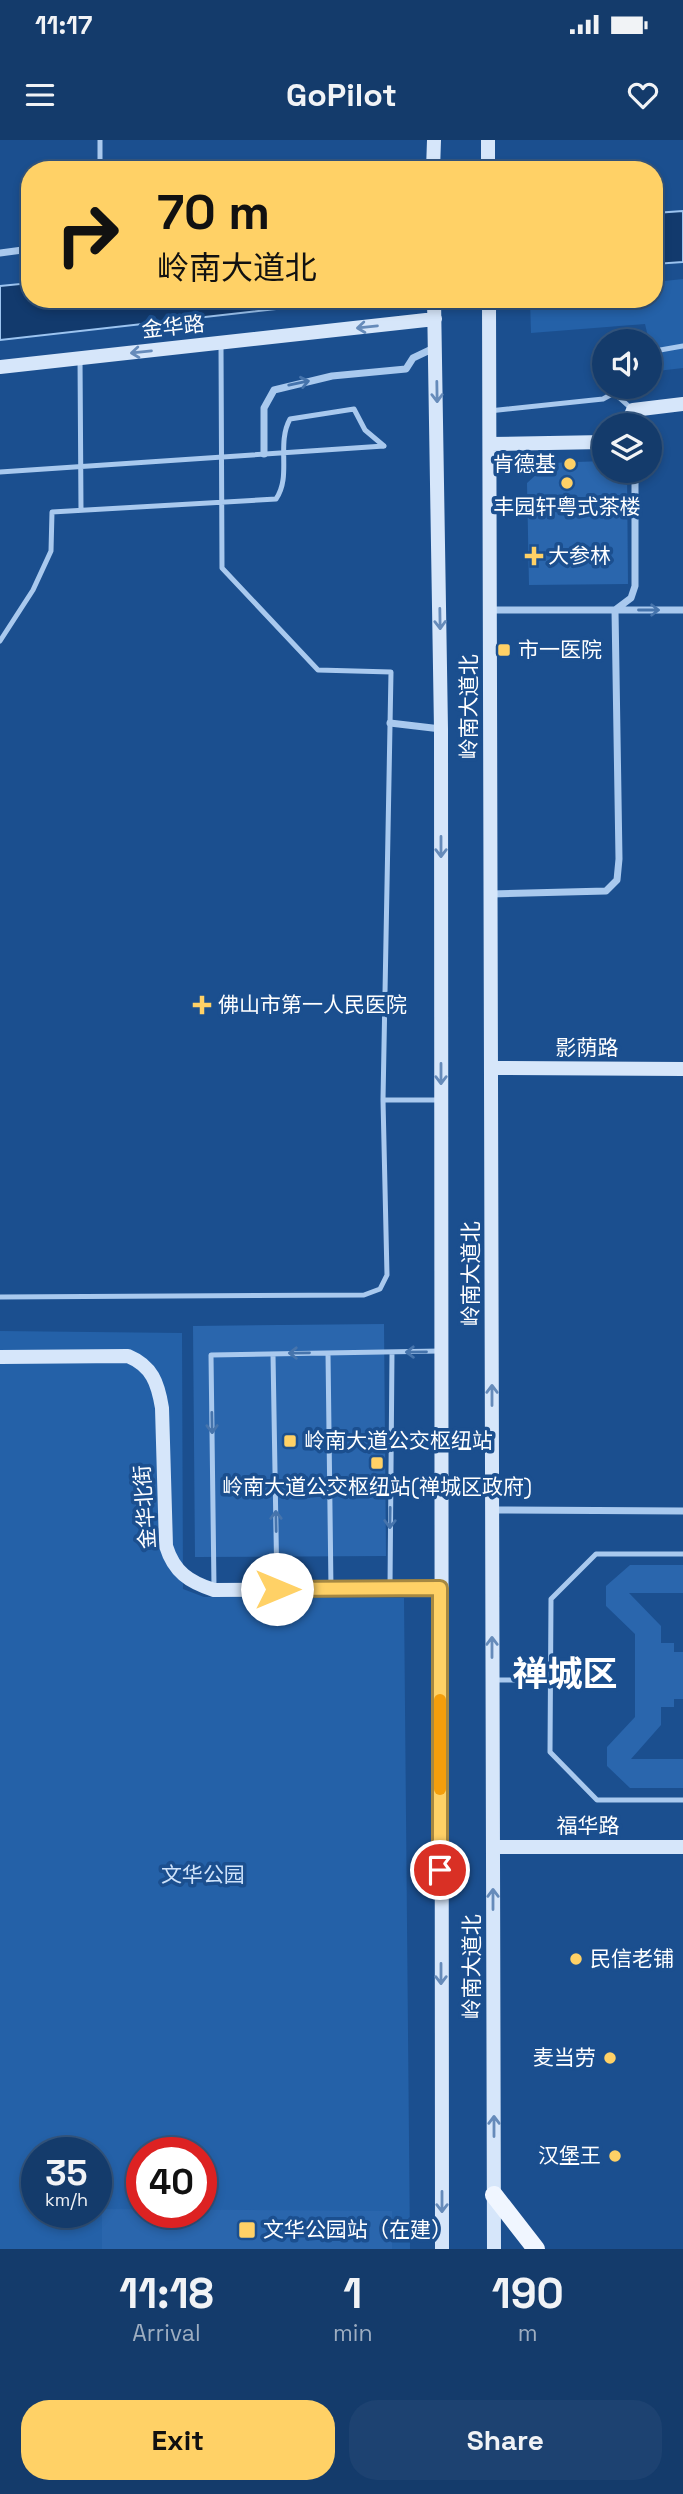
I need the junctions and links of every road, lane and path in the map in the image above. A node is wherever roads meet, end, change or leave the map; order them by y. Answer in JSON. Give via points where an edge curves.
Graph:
{"nodes":[{"id":1,"x":100,"y":140,"type":"edge"},
{"id":2,"x":434,"y":140,"type":"edge"},
{"id":3,"x":488,"y":140,"type":"edge"},
{"id":4,"x":100,"y":161,"type":"edge"},
{"id":5,"x":433,"y":161,"type":"edge"},
{"id":6,"x":488,"y":161,"type":"edge"},
{"id":7,"x":21,"y":250,"type":"edge"},
{"id":8,"x":0,"y":253,"type":"edge"},
{"id":9,"x":434,"y":308,"type":"edge"},
{"id":10,"x":489,"y":308,"type":"edge"},
{"id":11,"x":435,"y":319,"type":"junction"},
{"id":12,"x":220,"y":343,"type":"junction"},
{"id":13,"x":683,"y":346,"type":"edge"},
{"id":14,"x":436,"y":347,"type":"junction"},
{"id":15,"x":662,"y":350,"type":"edge"},
{"id":16,"x":80,"y":358,"type":"junction"},
{"id":17,"x":0,"y":367,"type":"edge"},
{"id":18,"x":603,"y":399,"type":"edge"},
{"id":19,"x":623,"y":399,"type":"edge"},
{"id":20,"x":683,"y":404,"type":"edge"},
{"id":21,"x":633,"y":410,"type":"junction"},
{"id":22,"x":489,"y":411,"type":"junction"},
{"id":23,"x":632,"y":413,"type":"edge"},
{"id":24,"x":592,"y":442,"type":"edge"},
{"id":25,"x":490,"y":444,"type":"junction"},
{"id":26,"x":283,"y":453,"type":"junction"},
{"id":27,"x":264,"y":454,"type":"junction"},
{"id":28,"x":221,"y":457,"type":"junction"},
{"id":29,"x":81,"y":465,"type":"junction"},
{"id":30,"x":0,"y":472,"type":"edge"},
{"id":31,"x":635,"y":483,"type":"edge"},
{"id":32,"x":222,"y":502,"type":"junction"},
{"id":33,"x":81,"y":510,"type":"junction"},
{"id":34,"x":490,"y":610,"type":"junction"},
{"id":35,"x":615,"y":610,"type":"junction"},
{"id":36,"x":683,"y":610,"type":"edge"},
{"id":37,"x":0,"y":641,"type":"edge"},
{"id":38,"x":390,"y":723,"type":"junction"},
{"id":39,"x":441,"y":729,"type":"junction"},
{"id":40,"x":491,"y":894,"type":"junction"},
{"id":41,"x":491,"y":1068,"type":"junction"},
{"id":42,"x":683,"y":1069,"type":"edge"},
{"id":43,"x":383,"y":1100,"type":"junction"},
{"id":44,"x":440,"y":1100,"type":"junction"},
{"id":45,"x":0,"y":1297,"type":"edge"},
{"id":46,"x":392,"y":1352,"type":"junction"},
{"id":47,"x":440,"y":1352,"type":"junction"},
{"id":48,"x":328,"y":1353,"type":"junction"},
{"id":49,"x":274,"y":1354,"type":"junction"},
{"id":50,"x":0,"y":1357,"type":"edge"},
{"id":51,"x":492,"y":1510,"type":"junction"},
{"id":52,"x":683,"y":1511,"type":"edge"},
{"id":53,"x":683,"y":1554,"type":"edge"},
{"id":54,"x":390,"y":1588,"type":"junction"},
{"id":55,"x":440,"y":1588,"type":"junction"},
{"id":56,"x":277,"y":1589,"type":"junction"},
{"id":57,"x":331,"y":1589,"type":"junction"},
{"id":58,"x":214,"y":1590,"type":"junction"},
{"id":59,"x":492,"y":1680,"type":"junction"},
{"id":60,"x":551,"y":1680,"type":"junction"},
{"id":61,"x":683,"y":1800,"type":"edge"},
{"id":62,"x":493,"y":1847,"type":"junction"},
{"id":63,"x":683,"y":1847,"type":"edge"},
{"id":64,"x":494,"y":2194,"type":"junction"},
{"id":65,"x":442,"y":2249,"type":"edge"},
{"id":66,"x":494,"y":2249,"type":"edge"},
{"id":67,"x":536,"y":2249,"type":"edge"}],
"edges":[{"from":1,"to":4,"type":"lane"},
{"from":2,"to":5,"type":"main road"},
{"from":3,"to":6,"type":"main road"},
{"from":7,"to":8,"type":"street"},
{"from":9,"to":11,"type":"main road","name":"岭南大道北"},
{"from":10,"to":22,"type":"main road","name":"岭南大道北"},
{"from":11,"to":12,"type":"main road","name":"金华路","one_way":true},
{"from":11,"to":14,"type":"main road","name":"岭南大道北"},
{"from":12,"to":16,"type":"main road","name":"金华路","one_way":true},
{"from":12,"to":28,"type":"lane"},
{"from":13,"to":15,"type":"lane"},
{"from":27,"to":14,"type":"street","one_way":true,"via":[[264,408],[274,390],[332,376],[406,369],[413,358]]},
{"from":14,"to":39,"type":"main road","name":"岭南大道北","one_way":true},
{"from":16,"to":17,"type":"main road","name":"金华路"},
{"from":16,"to":29,"type":"lane"},
{"from":18,"to":22,"type":"lane"},
{"from":19,"to":21,"type":"lane"},
{"from":20,"to":21,"type":"main road"},
{"from":21,"to":23,"type":"main road"},
{"from":22,"to":25,"type":"main road","name":"岭南大道北"},
{"from":24,"to":25,"type":"main road"},
{"from":25,"to":34,"type":"main road","name":"岭南大道北"},
{"from":26,"to":26,"type":"lane","via":[[283,432],[290,419],[354,409],[365,430],[384,446]]},
{"from":26,"to":27,"type":"lane"},
{"from":26,"to":32,"type":"lane","via":[[283,489],[276,499]]},
{"from":27,"to":28,"type":"lane"},
{"from":28,"to":29,"type":"lane"},
{"from":28,"to":32,"type":"lane"},
{"from":29,"to":30,"type":"lane"},
{"from":29,"to":33,"type":"lane"},
{"from":31,"to":35,"type":"street","via":[[635,586],[631,598]]},
{"from":32,"to":33,"type":"lane"},
{"from":32,"to":38,"type":"lane","via":[[222,568],[318,670],[391,672]]},
{"from":33,"to":37,"type":"lane","via":[[52,512],[51,551],[33,590]]},
{"from":34,"to":35,"type":"street"},
{"from":34,"to":40,"type":"main road","name":"岭南大道北"},
{"from":35,"to":36,"type":"street","one_way":true},
{"from":35,"to":40,"type":"street","via":[[617,880],[606,891]]},
{"from":38,"to":39,"type":"street"},
{"from":38,"to":43,"type":"lane"},
{"from":39,"to":44,"type":"main road","name":"岭南大道北","one_way":true},
{"from":40,"to":41,"type":"main road","name":"岭南大道北"},
{"from":41,"to":42,"type":"main road","name":"影荫路"},
{"from":51,"to":41,"type":"main road","name":"岭南大道北","one_way":true},
{"from":43,"to":44,"type":"lane"},
{"from":43,"to":45,"type":"lane","via":[[387,1275],[380,1289],[364,1295]]},
{"from":44,"to":47,"type":"main road","name":"岭南大道北"},
{"from":47,"to":46,"type":"lane","one_way":true},
{"from":46,"to":48,"type":"lane"},
{"from":46,"to":54,"type":"lane","one_way":true},
{"from":47,"to":55,"type":"main road","name":"岭南大道北"},
{"from":48,"to":49,"type":"lane","one_way":true},
{"from":48,"to":57,"type":"lane"},
{"from":56,"to":49,"type":"lane","one_way":true},
{"from":49,"to":58,"type":"lane","one_way":true,"via":[[211,1355]]},
{"from":50,"to":58,"type":"main road","name":"金华北街","via":[[128,1356],[142,1362],[159,1387],[166,1546],[171,1562],[194,1583]]},
{"from":51,"to":52,"type":"street"},
{"from":59,"to":51,"type":"main road","name":"岭南大道北","one_way":true},
{"from":53,"to":60,"type":"lane","via":[[596,1554],[551,1599]]},
{"from":54,"to":55,"type":"main road","name":"金华北街"},
{"from":54,"to":57,"type":"main road","name":"金华北街"},
{"from":55,"to":65,"type":"main road","name":"岭南大道北","one_way":true},
{"from":56,"to":57,"type":"main road","name":"金华北街"},
{"from":56,"to":58,"type":"main road","name":"金华北街"},
{"from":59,"to":60,"type":"lane"},
{"from":59,"to":62,"type":"main road","name":"岭南大道北"},
{"from":60,"to":61,"type":"lane","via":[[550,1752],[597,1800]]},
{"from":62,"to":63,"type":"main road","name":"福华路"},
{"from":64,"to":62,"type":"main road","name":"岭南大道北","one_way":true},
{"from":64,"to":66,"type":"main road","name":"岭南大道北"},
{"from":64,"to":67,"type":"main road"}]}
